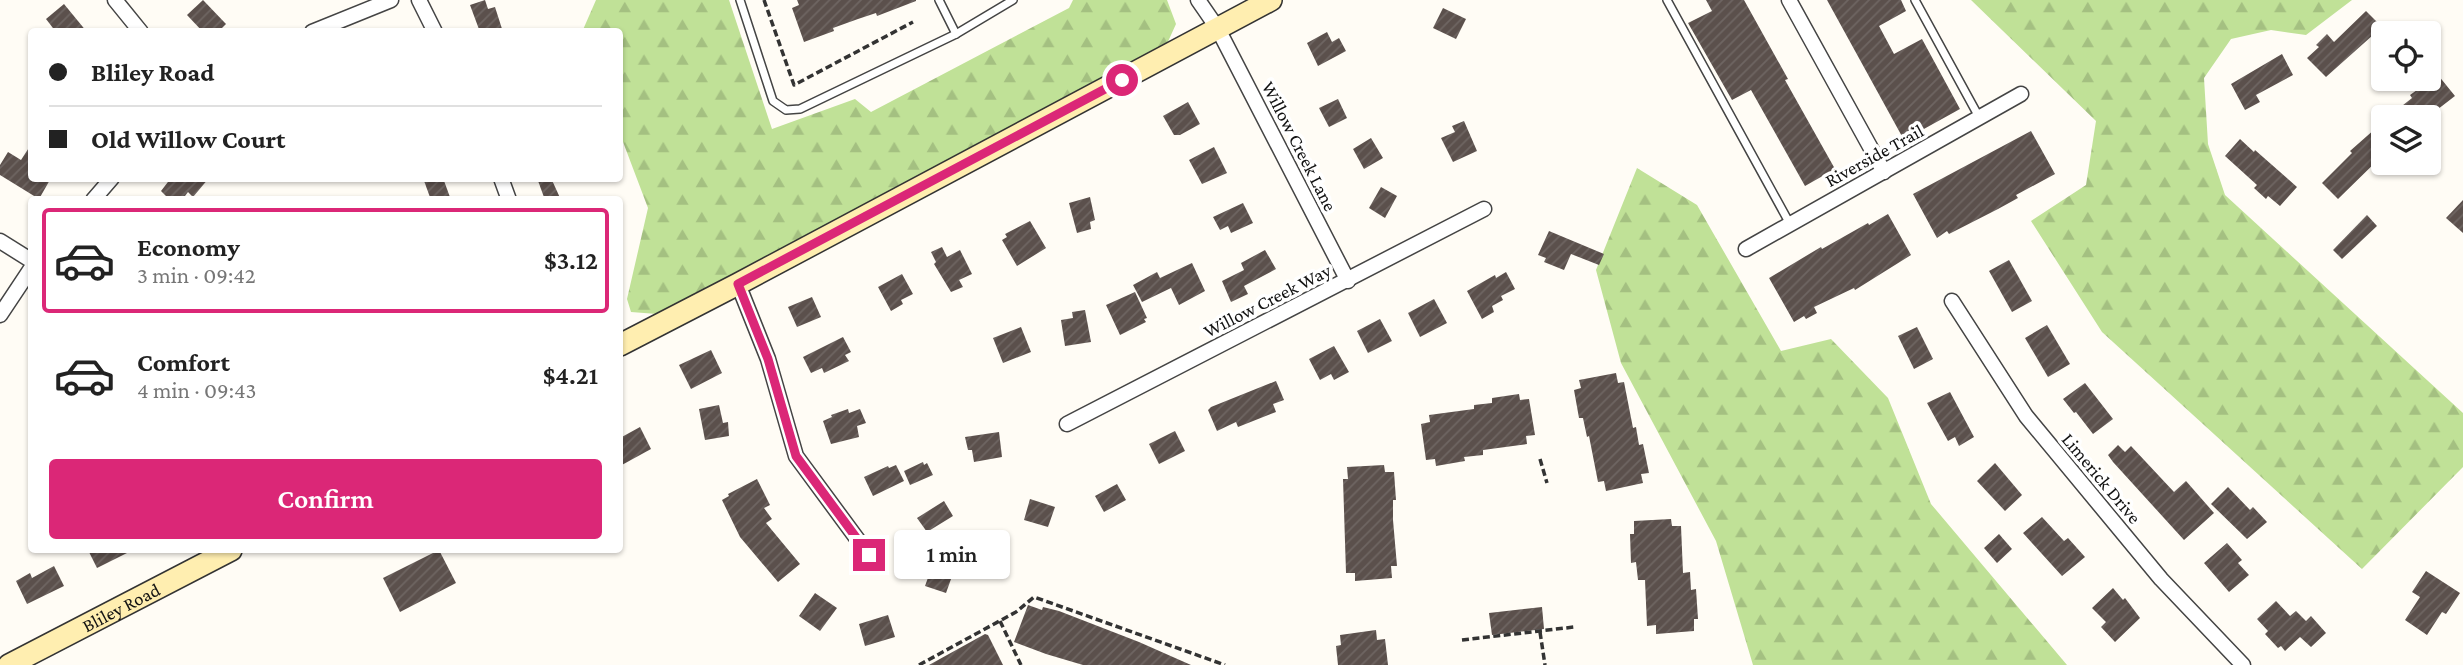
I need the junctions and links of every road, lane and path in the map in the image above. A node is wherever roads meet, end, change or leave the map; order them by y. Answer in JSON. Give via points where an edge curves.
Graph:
{"nodes":[{"id":1,"x":115,"y":0,"type":"edge"},
{"id":2,"x":391,"y":0,"type":"edge"},
{"id":3,"x":419,"y":0,"type":"edge"},
{"id":4,"x":740,"y":0,"type":"edge"},
{"id":5,"x":764,"y":0,"type":"edge"},
{"id":6,"x":939,"y":0,"type":"edge"},
{"id":7,"x":1013,"y":0,"type":"edge"},
{"id":8,"x":1198,"y":0,"type":"edge"},
{"id":9,"x":1271,"y":0,"type":"edge"},
{"id":10,"x":1668,"y":0,"type":"edge"},
{"id":11,"x":1789,"y":0,"type":"edge"},
{"id":12,"x":1915,"y":0,"type":"edge"},
{"id":13,"x":913,"y":22,"type":"dead end"},
{"id":14,"x":138,"y":28,"type":"edge"},
{"id":15,"x":322,"y":28,"type":"edge"},
{"id":16,"x":433,"y":28,"type":"edge"},
{"id":17,"x":1218,"y":29,"type":"junction"},
{"id":18,"x":956,"y":34,"type":"junction"},
{"id":19,"x":2021,"y":94,"type":"dead end"},
{"id":20,"x":1979,"y":117,"type":"junction"},
{"id":21,"x":1884,"y":172,"type":"junction"},
{"id":22,"x":109,"y":182,"type":"edge"},
{"id":23,"x":96,"y":196,"type":"edge"},
{"id":24,"x":1484,"y":209,"type":"dead end"},
{"id":25,"x":1790,"y":224,"type":"junction"},
{"id":26,"x":0,"y":241,"type":"edge"},
{"id":27,"x":1746,"y":248,"type":"dead end"},
{"id":28,"x":28,"y":258,"type":"edge"},
{"id":29,"x":28,"y":273,"type":"edge"},
{"id":30,"x":1348,"y":281,"type":"junction"},
{"id":31,"x":738,"y":284,"type":"junction"},
{"id":32,"x":1951,"y":301,"type":"dead end"},
{"id":33,"x":0,"y":315,"type":"edge"},
{"id":34,"x":623,"y":343,"type":"edge"},
{"id":35,"x":1067,"y":424,"type":"dead end"},
{"id":36,"x":1540,"y":458,"type":"dead end"},
{"id":37,"x":1547,"y":482,"type":"dead end"},
{"id":38,"x":225,"y":553,"type":"edge"},
{"id":39,"x":869,"y":555,"type":"dead end"},
{"id":40,"x":1000,"y":621,"type":"junction"},
{"id":41,"x":1574,"y":627,"type":"dead end"},
{"id":42,"x":1540,"y":632,"type":"junction"},
{"id":43,"x":1462,"y":640,"type":"dead end"},
{"id":44,"x":9,"y":665,"type":"edge"},
{"id":45,"x":919,"y":665,"type":"edge"},
{"id":46,"x":1021,"y":665,"type":"edge"},
{"id":47,"x":1225,"y":665,"type":"edge"},
{"id":48,"x":1545,"y":665,"type":"edge"},
{"id":49,"x":2243,"y":665,"type":"edge"}],
"edges":[{"from":1,"to":14,"type":"street"},
{"from":2,"to":15,"type":"street"},
{"from":3,"to":16,"type":"street"},
{"from":4,"to":18,"type":"lane","via":[[773,101],[786,110],[800,109]]},
{"from":5,"to":13,"type":"path","via":[[794,85]]},
{"from":6,"to":18,"type":"lane"},
{"from":7,"to":18,"type":"lane"},
{"from":8,"to":17,"type":"street","name":"Willow Creek Lane"},
{"from":9,"to":17,"type":"street"},
{"from":10,"to":25,"type":"lane"},
{"from":11,"to":21,"type":"street"},
{"from":12,"to":20,"type":"lane"},
{"from":17,"to":30,"type":"street","name":"Willow Creek Lane"},
{"from":17,"to":31,"type":"street"},
{"from":19,"to":20,"type":"street","name":"Riverside Trail"},
{"from":20,"to":21,"type":"street","name":"Riverside Trail"},
{"from":21,"to":25,"type":"street","name":"Riverside Trail"},
{"from":22,"to":23,"type":"street"},
{"from":24,"to":30,"type":"street","name":"Willow Creek Way"},
{"from":25,"to":27,"type":"street","name":"Riverside Trail"},
{"from":26,"to":28,"type":"street"},
{"from":29,"to":33,"type":"street"},
{"from":30,"to":35,"type":"street","name":"Willow Creek Way"},
{"from":31,"to":34,"type":"street"},
{"from":31,"to":39,"type":"street","via":[[768,359],[796,456]]},
{"from":32,"to":49,"type":"street","name":"Limerick Drive","via":[[2026,416],[2161,579]]},
{"from":36,"to":37,"type":"path"},
{"from":38,"to":44,"type":"street","name":"Bliley Road"},
{"from":40,"to":45,"type":"path"},
{"from":40,"to":46,"type":"path"},
{"from":40,"to":47,"type":"path","via":[[1034,597]]},
{"from":41,"to":42,"type":"path"},
{"from":42,"to":43,"type":"path"},
{"from":42,"to":48,"type":"path"}]}
